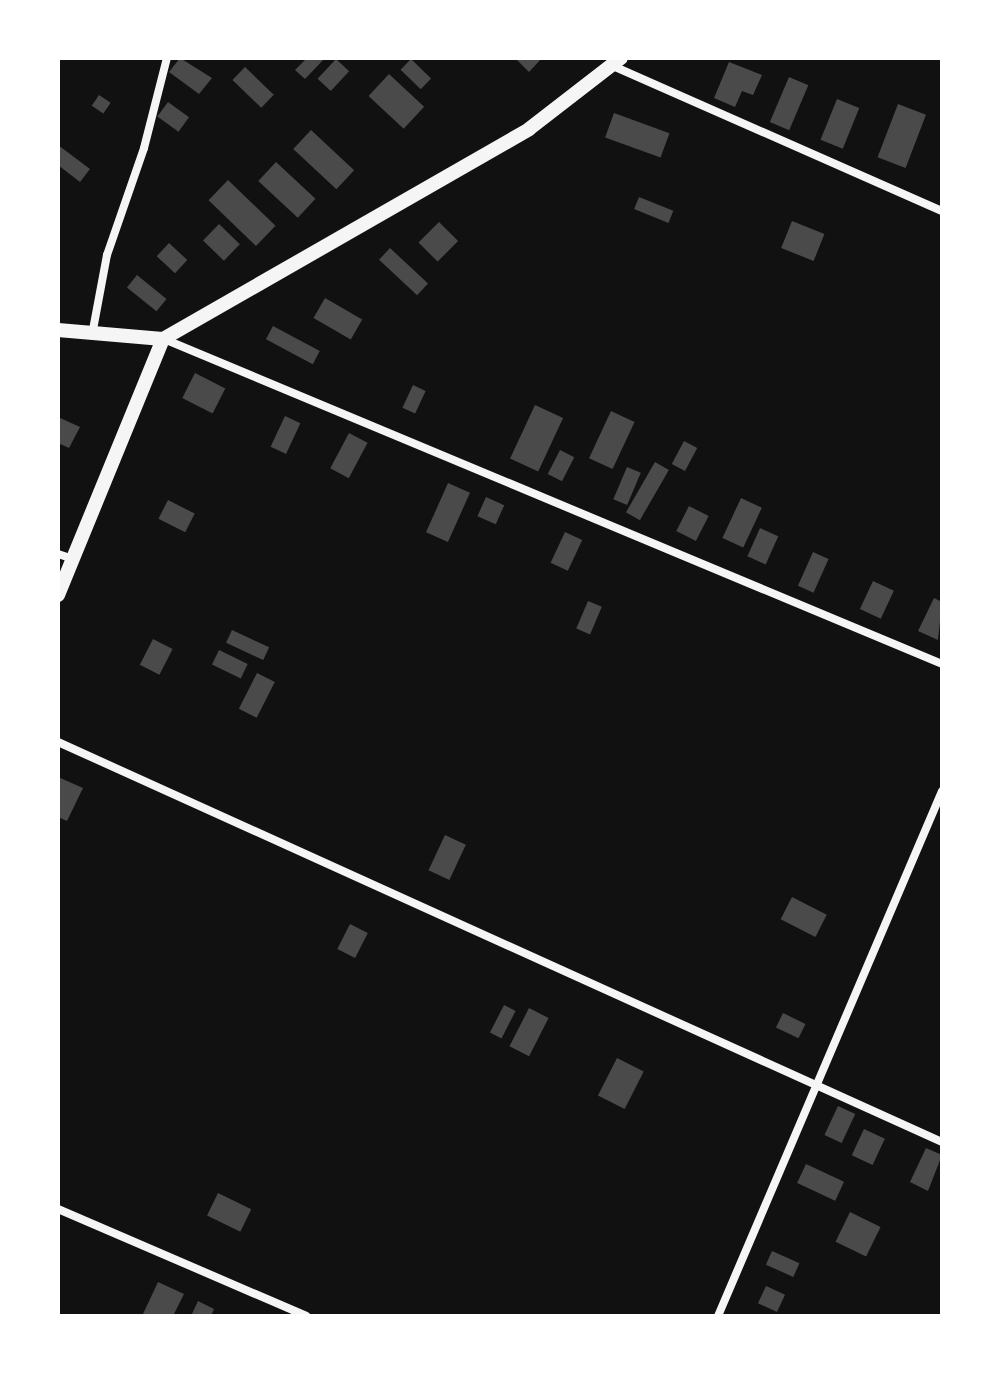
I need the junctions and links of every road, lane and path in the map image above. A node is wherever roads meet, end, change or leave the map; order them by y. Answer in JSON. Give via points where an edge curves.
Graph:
{"nodes":[{"id":1,"x":167,"y":58,"type":"edge"},
{"id":2,"x":617,"y":62,"type":"edge"},
{"id":3,"x":942,"y":211,"type":"edge"},
{"id":4,"x":58,"y":330,"type":"edge"},
{"id":5,"x":92,"y":335,"type":"junction"},
{"id":6,"x":163,"y":339,"type":"junction"},
{"id":7,"x":58,"y":554,"type":"edge"},
{"id":8,"x":73,"y":559,"type":"junction"},
{"id":9,"x":58,"y":595,"type":"edge"},
{"id":10,"x":942,"y":664,"type":"edge"},
{"id":11,"x":58,"y":742,"type":"edge"},
{"id":12,"x":942,"y":791,"type":"edge"},
{"id":13,"x":815,"y":1089,"type":"junction"},
{"id":14,"x":942,"y":1142,"type":"edge"},
{"id":15,"x":58,"y":1209,"type":"edge"},
{"id":16,"x":306,"y":1316,"type":"edge"},
{"id":17,"x":718,"y":1316,"type":"edge"}],
"edges":[{"from":1,"to":5,"type":"street","via":[[144,148],[107,255]]},
{"from":2,"to":3,"type":"street"},
{"from":2,"to":6,"type":"street","via":[[529,129]]},
{"from":4,"to":5,"type":"street"},
{"from":5,"to":6,"type":"street"},
{"from":6,"to":8,"type":"street"},
{"from":6,"to":10,"type":"street"},
{"from":7,"to":8,"type":"street"},
{"from":8,"to":9,"type":"street"},
{"from":11,"to":13,"type":"street"},
{"from":12,"to":13,"type":"street"},
{"from":13,"to":14,"type":"street"},
{"from":13,"to":17,"type":"street"},
{"from":15,"to":16,"type":"street"}]}
